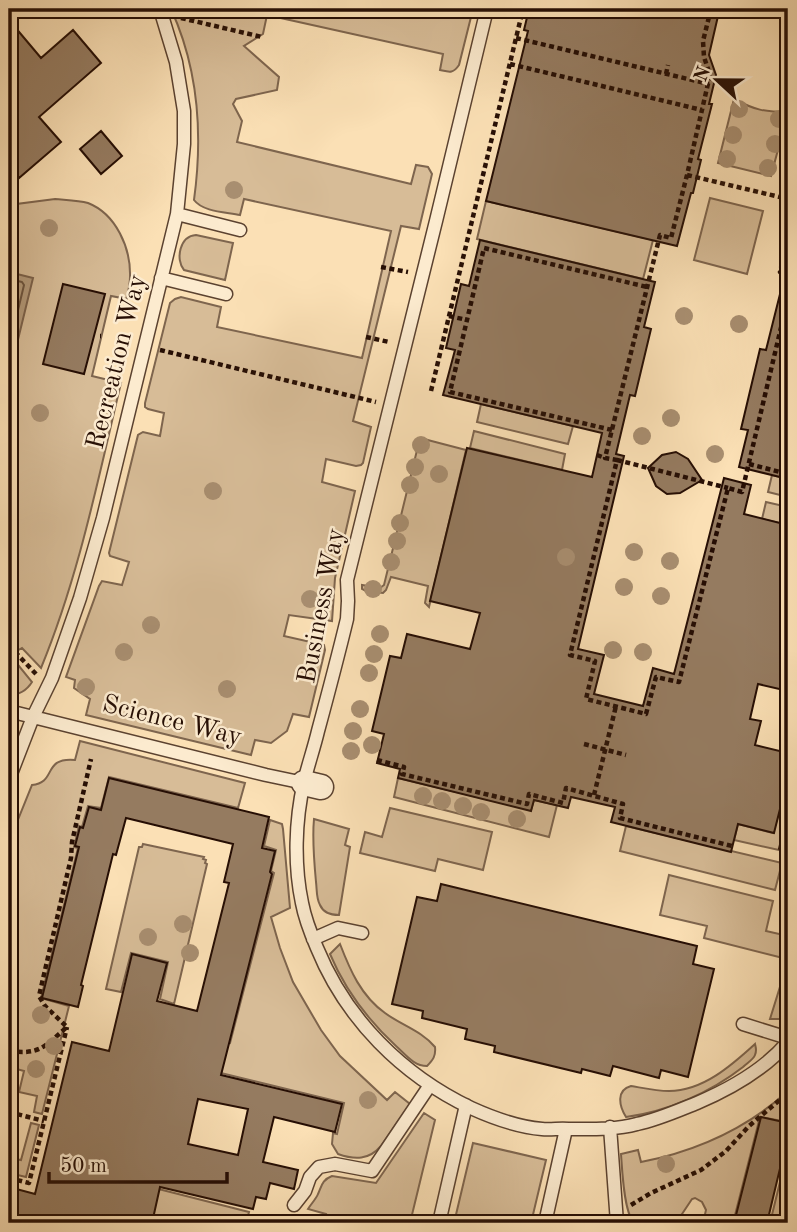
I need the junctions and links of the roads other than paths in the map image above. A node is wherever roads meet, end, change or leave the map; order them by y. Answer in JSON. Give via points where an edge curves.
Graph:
{"nodes":[{"id":1,"x":487,"y":9,"type":"edge"},
{"id":2,"x":161,"y":11,"type":"edge"},
{"id":3,"x":177,"y":214,"type":"junction"},
{"id":4,"x":240,"y":230,"type":"dead end"},
{"id":5,"x":161,"y":278,"type":"junction"},
{"id":6,"x":226,"y":294,"type":"dead end"},
{"id":7,"x":9,"y":711,"type":"edge"},
{"id":8,"x":33,"y":717,"type":"junction"},
{"id":9,"x":9,"y":779,"type":"edge"},
{"id":10,"x":313,"y":785,"type":"junction"},
{"id":11,"x":362,"y":933,"type":"dead end"},
{"id":12,"x":313,"y":939,"type":"junction"},
{"id":13,"x":743,"y":1024,"type":"dead end"},
{"id":14,"x":788,"y":1040,"type":"edge"},
{"id":15,"x":430,"y":1085,"type":"junction"},
{"id":16,"x":466,"y":1105,"type":"junction"},
{"id":17,"x":610,"y":1127,"type":"junction"},
{"id":18,"x":566,"y":1129,"type":"junction"},
{"id":19,"x":294,"y":1205,"type":"dead end"},
{"id":20,"x":616,"y":1220,"type":"edge"},
{"id":21,"x":439,"y":1223,"type":"edge"},
{"id":22,"x":545,"y":1223,"type":"edge"}],
"edges":[{"from":1,"to":10,"type":"lane","name":"Business Way","via":[[347,580],[347,618]]},
{"from":2,"to":3,"type":"lane","name":"Recreation Way","via":[[184,111]]},
{"from":3,"to":4,"type":"lane"},
{"from":3,"to":5,"type":"lane","name":"Recreation Way"},
{"from":5,"to":6,"type":"lane"},
{"from":5,"to":8,"type":"lane","name":"Recreation Way","via":[[80,598]]},
{"from":7,"to":8,"type":"lane","name":"Science Way"},
{"from":8,"to":9,"type":"lane","name":"Recreation Way"},
{"from":8,"to":10,"type":"lane","name":"Science Way"},
{"from":10,"to":12,"type":"lane","name":"Business Way","via":[[298,820],[302,904]]},
{"from":11,"to":12,"type":"lane","via":[[338,928]]},
{"from":12,"to":15,"type":"lane","name":"Business Way","via":[[350,1009],[396,1059]]},
{"from":13,"to":14,"type":"lane"},
{"from":14,"to":17,"type":"lane","name":"Business Way","via":[[757,1070],[714,1096],[636,1125]]},
{"from":15,"to":16,"type":"lane","name":"Business Way"},
{"from":15,"to":19,"type":"lane","via":[[372,1171],[335,1164],[319,1167]]},
{"from":16,"to":18,"type":"lane","name":"Business Way","via":[[513,1124]]},
{"from":16,"to":21,"type":"lane"},
{"from":17,"to":18,"type":"lane","name":"Business Way"},
{"from":17,"to":20,"type":"lane"},
{"from":18,"to":22,"type":"lane"}]}
